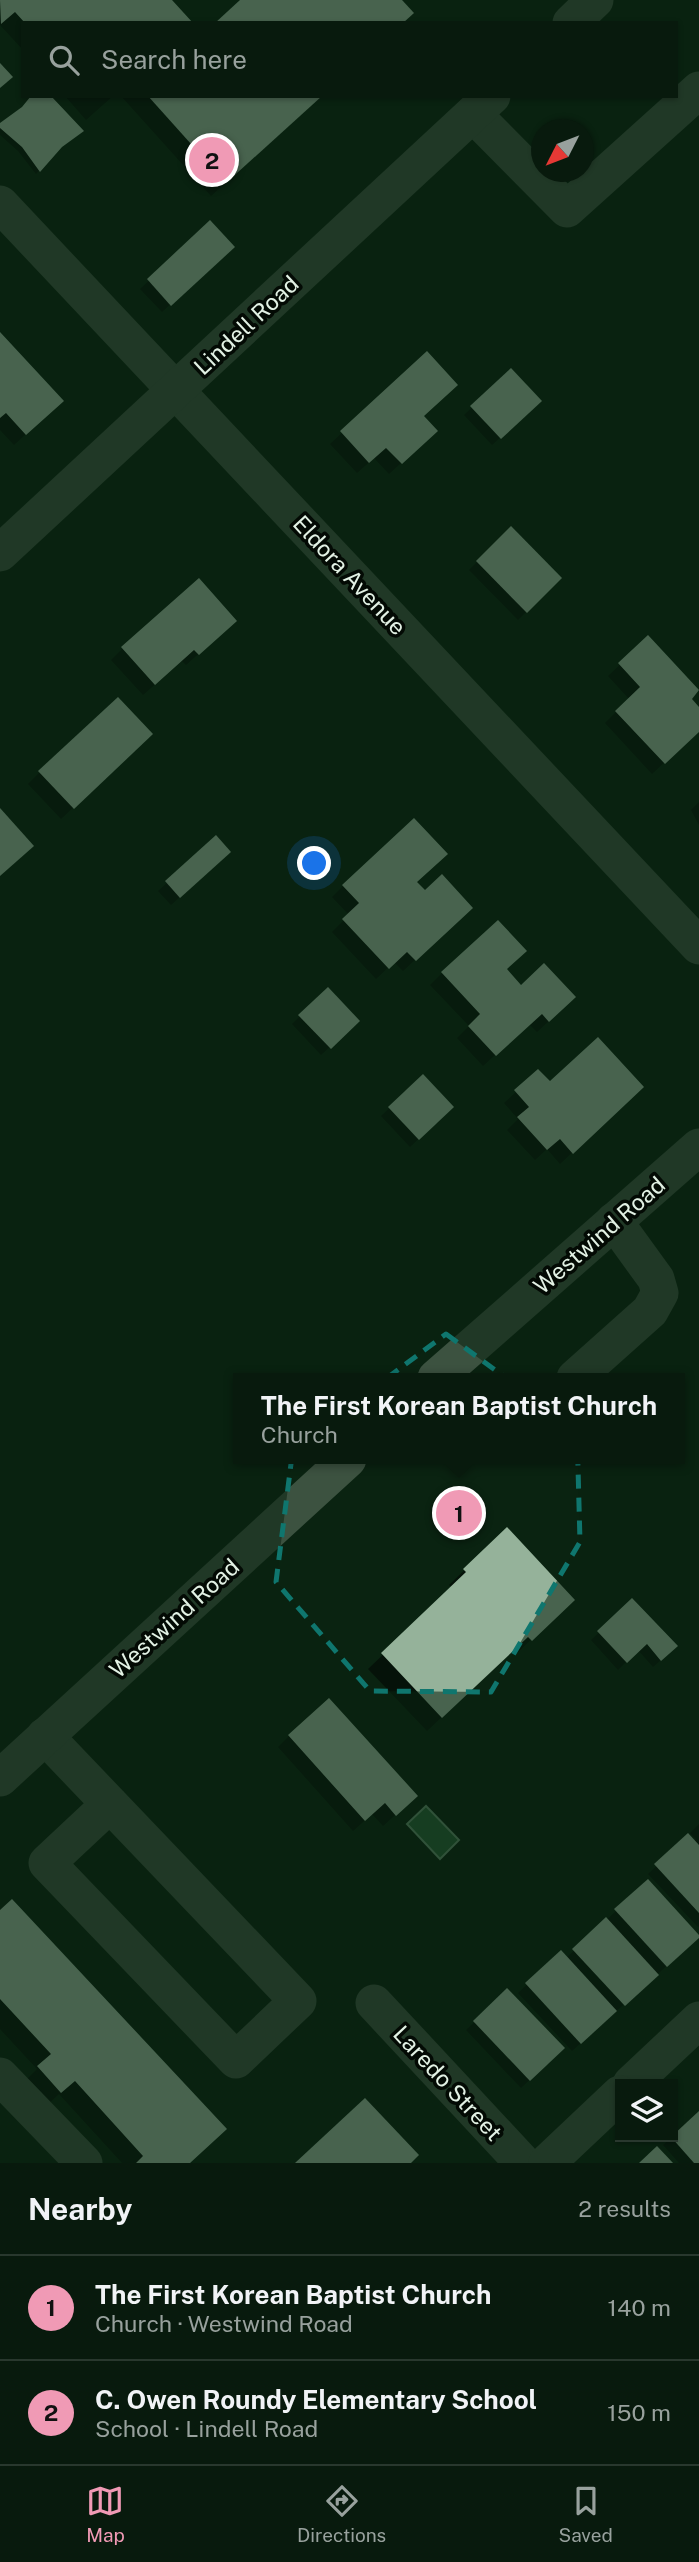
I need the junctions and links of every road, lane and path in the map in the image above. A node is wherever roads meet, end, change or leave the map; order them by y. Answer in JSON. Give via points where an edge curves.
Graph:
{"nodes":[{"id":1,"x":595,"y":0,"type":"edge"},
{"id":2,"x":573,"y":21,"type":"edge"},
{"id":3,"x":699,"y":90,"type":"edge"},
{"id":4,"x":483,"y":105,"type":"edge"},
{"id":5,"x":0,"y":204,"type":"edge"},
{"id":6,"x":176,"y":389,"type":"junction"},
{"id":7,"x":0,"y":554,"type":"edge"},
{"id":8,"x":699,"y":946,"type":"edge"},
{"id":9,"x":699,"y":1147,"type":"edge"},
{"id":10,"x":614,"y":1221,"type":"junction"},
{"id":11,"x":458,"y":1371,"type":"edge"},
{"id":12,"x":581,"y":1373,"type":"edge"},
{"id":13,"x":343,"y":1464,"type":"edge"},
{"id":14,"x":45,"y":1736,"type":"junction"},
{"id":15,"x":0,"y":1778,"type":"edge"},
{"id":16,"x":110,"y":1804,"type":"junction"},
{"id":17,"x":374,"y":2003,"type":"dead end"},
{"id":18,"x":699,"y":2020,"type":"edge"},
{"id":19,"x":0,"y":2076,"type":"edge"},
{"id":20,"x":636,"y":2079,"type":"edge"},
{"id":21,"x":615,"y":2099,"type":"edge"},
{"id":22,"x":84,"y":2163,"type":"edge"},
{"id":23,"x":523,"y":2163,"type":"edge"},
{"id":24,"x":547,"y":2163,"type":"edge"}],
"edges":[{"from":1,"to":2,"type":"street"},
{"from":3,"to":4,"type":"street","via":[[567,209]]},
{"from":4,"to":6,"type":"street","name":"Lindell Road"},
{"from":5,"to":6,"type":"street","name":"Eldora Avenue"},
{"from":6,"to":7,"type":"street","name":"Lindell Road"},
{"from":6,"to":8,"type":"street","name":"Eldora Avenue"},
{"from":9,"to":10,"type":"street","name":"Westwind Road"},
{"from":10,"to":11,"type":"street","name":"Westwind Road"},
{"from":10,"to":12,"type":"street","via":[[656,1279],[660,1293],[650,1311]]},
{"from":13,"to":14,"type":"street","name":"Westwind Road"},
{"from":14,"to":15,"type":"street","name":"Westwind Road"},
{"from":14,"to":16,"type":"street"},
{"from":16,"to":16,"type":"street","via":[[298,2001],[236,2060],[47,1863]]},
{"from":17,"to":23,"type":"street","name":"Laredo Street"},
{"from":18,"to":20,"type":"street"},
{"from":19,"to":22,"type":"street"},
{"from":21,"to":24,"type":"street"}]}
